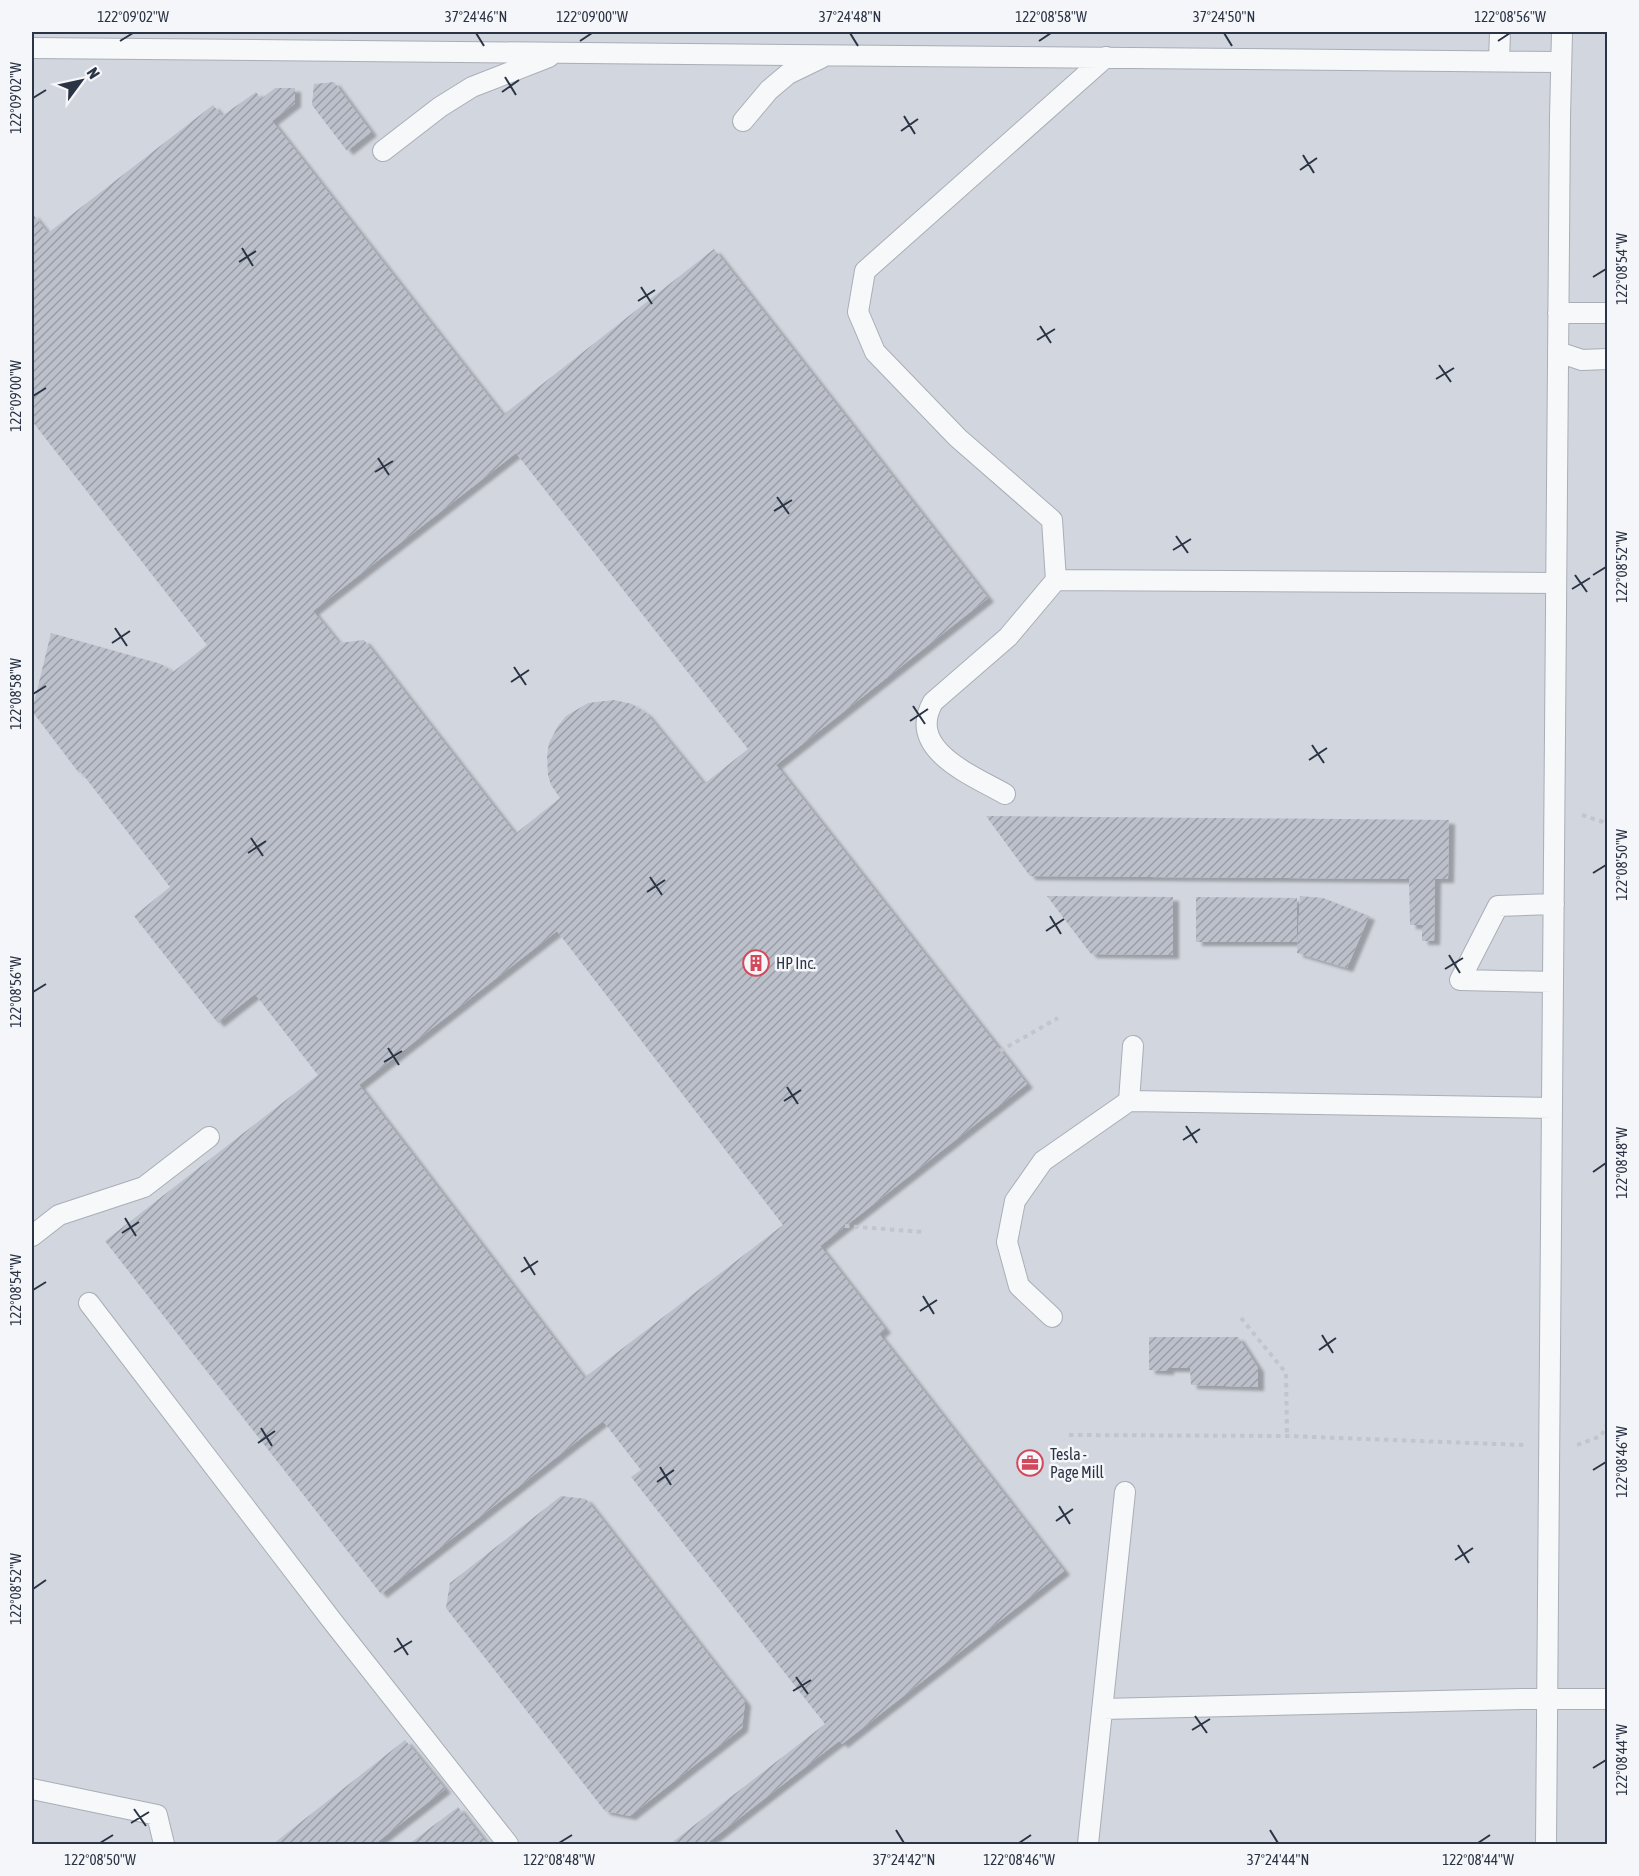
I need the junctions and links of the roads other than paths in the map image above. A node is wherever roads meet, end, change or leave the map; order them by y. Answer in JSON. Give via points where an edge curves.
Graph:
{"nodes":[{"id":1,"x":1500,"y":32,"type":"edge"},
{"id":2,"x":1562,"y":32,"type":"edge"},
{"id":3,"x":32,"y":48,"type":"edge"},
{"id":4,"x":575,"y":53,"type":"junction"},
{"id":5,"x":826,"y":55,"type":"junction"},
{"id":6,"x":1106,"y":57,"type":"junction"},
{"id":7,"x":1499,"y":61,"type":"junction"},
{"id":8,"x":1560,"y":62,"type":"junction"},
{"id":9,"x":743,"y":121,"type":"dead end"},
{"id":10,"x":383,"y":151,"type":"dead end"},
{"id":11,"x":1558,"y":313,"type":"junction"},
{"id":12,"x":1608,"y":313,"type":"edge"},
{"id":13,"x":1558,"y":352,"type":"junction"},
{"id":14,"x":1608,"y":359,"type":"edge"},
{"id":15,"x":1056,"y":580,"type":"junction"},
{"id":16,"x":1556,"y":583,"type":"junction"},
{"id":17,"x":1005,"y":794,"type":"dead end"},
{"id":18,"x":1554,"y":904,"type":"junction"},
{"id":19,"x":1553,"y":982,"type":"junction"},
{"id":20,"x":1134,"y":1046,"type":"dead end"},
{"id":21,"x":1129,"y":1101,"type":"junction"},
{"id":22,"x":1552,"y":1107,"type":"junction"},
{"id":23,"x":209,"y":1137,"type":"dead end"},
{"id":24,"x":32,"y":1236,"type":"edge"},
{"id":25,"x":89,"y":1303,"type":"dead end"},
{"id":26,"x":1052,"y":1317,"type":"dead end"},
{"id":27,"x":1125,"y":1492,"type":"dead end"},
{"id":28,"x":1547,"y":1698,"type":"junction"},
{"id":29,"x":1608,"y":1699,"type":"edge"},
{"id":30,"x":1102,"y":1709,"type":"junction"},
{"id":31,"x":32,"y":1789,"type":"edge"},
{"id":32,"x":164,"y":1845,"type":"edge"},
{"id":33,"x":507,"y":1845,"type":"edge"},
{"id":34,"x":1088,"y":1845,"type":"edge"},
{"id":35,"x":1546,"y":1845,"type":"edge"}],
"edges":[{"from":1,"to":7,"type":"lane"},
{"from":2,"to":8,"type":"lane"},
{"from":3,"to":4,"type":"lane"},
{"from":4,"to":5,"type":"lane"},
{"from":4,"to":10,"type":"lane","via":[[550,56],[472,87]]},
{"from":5,"to":6,"type":"lane"},
{"from":5,"to":9,"type":"lane","via":[[788,74]]},
{"from":6,"to":7,"type":"lane"},
{"from":6,"to":15,"type":"lane","via":[[865,271],[858,312],[875,352],[958,438],[1052,519]]},
{"from":7,"to":8,"type":"lane"},
{"from":8,"to":11,"type":"lane"},
{"from":11,"to":12,"type":"lane"},
{"from":11,"to":13,"type":"lane"},
{"from":13,"to":14,"type":"lane","via":[[1582,360]]},
{"from":13,"to":16,"type":"lane"},
{"from":15,"to":16,"type":"lane"},
{"from":15,"to":17,"type":"lane","via":[[1008,637],[933,702],[925,722],[931,743],[939,751]]},
{"from":16,"to":18,"type":"lane"},
{"from":18,"to":19,"type":"lane"},
{"from":18,"to":19,"type":"lane","via":[[1498,906],[1460,980]]},
{"from":19,"to":22,"type":"lane"},
{"from":20,"to":21,"type":"lane"},
{"from":21,"to":22,"type":"lane"},
{"from":21,"to":26,"type":"lane","via":[[1043,1161],[1015,1201],[1007,1242],[1018,1286]]},
{"from":22,"to":28,"type":"lane"},
{"from":23,"to":24,"type":"lane","via":[[144,1187],[59,1215]]},
{"from":25,"to":33,"type":"lane"},
{"from":27,"to":30,"type":"lane"},
{"from":28,"to":29,"type":"lane"},
{"from":28,"to":30,"type":"lane"},
{"from":28,"to":35,"type":"lane"},
{"from":30,"to":34,"type":"lane"},
{"from":31,"to":32,"type":"lane","via":[[157,1815]]}]}
